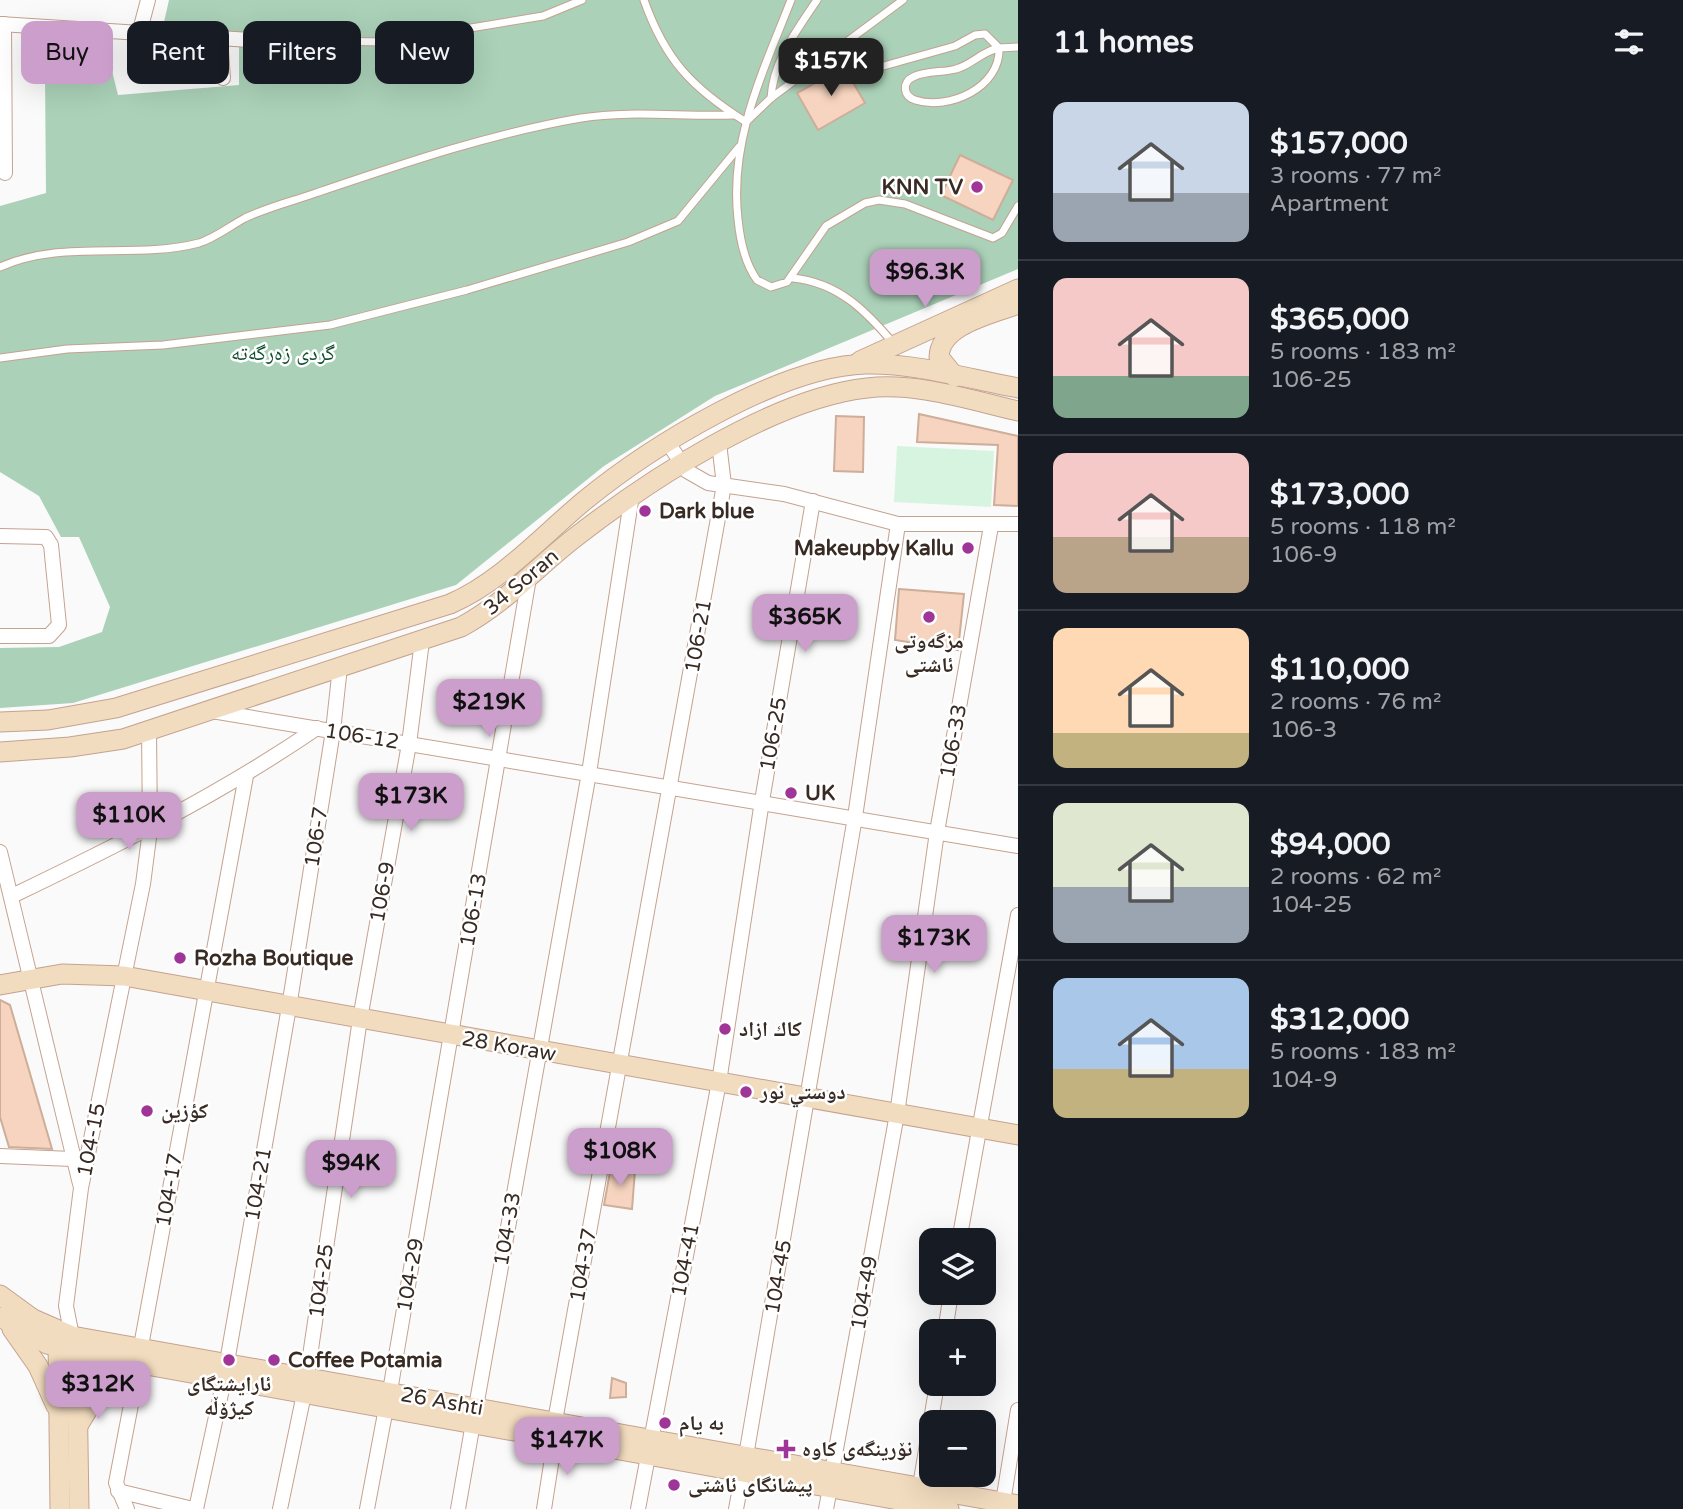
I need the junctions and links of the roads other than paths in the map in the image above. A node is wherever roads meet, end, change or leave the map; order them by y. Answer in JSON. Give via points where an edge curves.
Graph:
{"nodes":[{"id":1,"x":148,"y":0,"type":"edge"},
{"id":2,"x":582,"y":0,"type":"edge"},
{"id":3,"x":644,"y":0,"type":"edge"},
{"id":4,"x":791,"y":0,"type":"edge"},
{"id":5,"x":817,"y":0,"type":"edge"},
{"id":6,"x":903,"y":0,"type":"edge"},
{"id":7,"x":142,"y":21,"type":"edge"},
{"id":8,"x":2,"y":24,"type":"edge"},
{"id":9,"x":127,"y":33,"type":"edge"},
{"id":10,"x":361,"y":41,"type":"edge"},
{"id":11,"x":1018,"y":47,"type":"edge"},
{"id":12,"x":999,"y":48,"type":"junction"},
{"id":13,"x":873,"y":69,"type":"dead end"},
{"id":14,"x":771,"y":98,"type":"junction"},
{"id":15,"x":734,"y":115,"type":"junction"},
{"id":16,"x":746,"y":122,"type":"junction"},
{"id":17,"x":739,"y":147,"type":"junction"},
{"id":18,"x":5,"y":173,"type":"dead end"},
{"id":19,"x":1018,"y":206,"type":"edge"},
{"id":20,"x":0,"y":267,"type":"edge"},
{"id":21,"x":793,"y":278,"type":"junction"},
{"id":22,"x":1018,"y":289,"type":"edge"},
{"id":23,"x":1018,"y":304,"type":"edge"},
{"id":24,"x":949,"y":327,"type":"junction"},
{"id":25,"x":895,"y":345,"type":"junction"},
{"id":26,"x":0,"y":358,"type":"edge"},
{"id":27,"x":849,"y":366,"type":"junction"},
{"id":28,"x":955,"y":377,"type":"junction"},
{"id":29,"x":1018,"y":388,"type":"edge"},
{"id":30,"x":1018,"y":411,"type":"edge"},
{"id":31,"x":668,"y":443,"type":"junction"},
{"id":32,"x":719,"y":443,"type":"junction"},
{"id":33,"x":681,"y":465,"type":"junction"},
{"id":34,"x":724,"y":485,"type":"junction"},
{"id":35,"x":632,"y":495,"type":"junction"},
{"id":36,"x":813,"y":501,"type":"junction"},
{"id":37,"x":898,"y":524,"type":"junction"},
{"id":38,"x":1018,"y":524,"type":"edge"},
{"id":39,"x":991,"y":526,"type":"junction"},
{"id":40,"x":0,"y":536,"type":"edge"},
{"id":41,"x":528,"y":578,"type":"junction"},
{"id":42,"x":0,"y":636,"type":"edge"},
{"id":43,"x":422,"y":640,"type":"junction"},
{"id":44,"x":340,"y":667,"type":"junction"},
{"id":45,"x":210,"y":711,"type":"junction"},
{"id":46,"x":0,"y":722,"type":"edge"},
{"id":47,"x":317,"y":728,"type":"junction"},
{"id":48,"x":149,"y":730,"type":"junction"},
{"id":49,"x":333,"y":731,"type":"junction"},
{"id":50,"x":409,"y":744,"type":"junction"},
{"id":51,"x":0,"y":752,"type":"edge"},
{"id":52,"x":498,"y":758,"type":"junction"},
{"id":53,"x":589,"y":773,"type":"junction"},
{"id":54,"x":246,"y":776,"type":"junction"},
{"id":55,"x":672,"y":786,"type":"junction"},
{"id":56,"x":762,"y":801,"type":"junction"},
{"id":57,"x":856,"y":817,"type":"junction"},
{"id":58,"x":150,"y":830,"type":"junction"},
{"id":59,"x":937,"y":832,"type":"junction"},
{"id":60,"x":1018,"y":846,"type":"edge"},
{"id":61,"x":0,"y":852,"type":"edge"},
{"id":62,"x":12,"y":896,"type":"junction"},
{"id":63,"x":1018,"y":915,"type":"edge"},
{"id":64,"x":124,"y":976,"type":"junction"},
{"id":65,"x":28,"y":980,"type":"junction"},
{"id":66,"x":0,"y":985,"type":"edge"},
{"id":67,"x":205,"y":992,"type":"junction"},
{"id":68,"x":289,"y":1007,"type":"junction"},
{"id":69,"x":360,"y":1019,"type":"junction"},
{"id":70,"x":451,"y":1035,"type":"junction"},
{"id":71,"x":538,"y":1051,"type":"junction"},
{"id":72,"x":620,"y":1067,"type":"junction"},
{"id":73,"x":719,"y":1082,"type":"junction"},
{"id":74,"x":809,"y":1098,"type":"junction"},
{"id":75,"x":897,"y":1114,"type":"junction"},
{"id":76,"x":977,"y":1128,"type":"junction"},
{"id":77,"x":1018,"y":1135,"type":"edge"},
{"id":78,"x":0,"y":1156,"type":"edge"},
{"id":79,"x":72,"y":1159,"type":"junction"},
{"id":80,"x":81,"y":1188,"type":"junction"},
{"id":81,"x":962,"y":1228,"type":"edge"},
{"id":82,"x":0,"y":1295,"type":"edge"},
{"id":83,"x":2,"y":1319,"type":"edge"},
{"id":84,"x":66,"y":1342,"type":"junction"},
{"id":85,"x":137,"y":1356,"type":"junction"},
{"id":86,"x":226,"y":1371,"type":"junction"},
{"id":87,"x":306,"y":1385,"type":"junction"},
{"id":88,"x":935,"y":1396,"type":"edge"},
{"id":89,"x":388,"y":1400,"type":"junction"},
{"id":90,"x":1018,"y":1410,"type":"edge"},
{"id":91,"x":474,"y":1415,"type":"junction"},
{"id":92,"x":60,"y":1418,"type":"junction"},
{"id":93,"x":77,"y":1429,"type":"junction"},
{"id":94,"x":555,"y":1430,"type":"junction"},
{"id":95,"x":650,"y":1447,"type":"junction"},
{"id":96,"x":744,"y":1464,"type":"junction"},
{"id":97,"x":831,"y":1480,"type":"junction"},
{"id":98,"x":118,"y":1491,"type":"junction"},
{"id":99,"x":915,"y":1499,"type":"edge"},
{"id":100,"x":1010,"y":1504,"type":"edge"},
{"id":101,"x":60,"y":1509,"type":"edge"},
{"id":102,"x":79,"y":1509,"type":"edge"},
{"id":103,"x":127,"y":1509,"type":"edge"},
{"id":104,"x":195,"y":1509,"type":"edge"},
{"id":105,"x":280,"y":1509,"type":"edge"},
{"id":106,"x":367,"y":1509,"type":"edge"},
{"id":107,"x":458,"y":1509,"type":"edge"},
{"id":108,"x":544,"y":1509,"type":"edge"},
{"id":109,"x":638,"y":1509,"type":"edge"},
{"id":110,"x":736,"y":1509,"type":"edge"},
{"id":111,"x":826,"y":1509,"type":"edge"},
{"id":112,"x":948,"y":1509,"type":"edge"}],
"edges":[{"from":1,"to":7,"type":"street"},
{"from":2,"to":10,"type":"lane","via":[[543,16],[386,41]]},
{"from":3,"to":15,"type":"lane","via":[[670,57],[693,84]]},
{"from":4,"to":16,"type":"lane"},
{"from":5,"to":14,"type":"lane","via":[[780,62]]},
{"from":6,"to":14,"type":"lane"},
{"from":8,"to":9,"type":"street"},
{"from":8,"to":18,"type":"street"},
{"from":11,"to":12,"type":"lane"},
{"from":12,"to":12,"type":"lane","via":[[965,66],[907,80],[907,95],[936,101],[971,93],[995,72]]},
{"from":12,"to":13,"type":"lane","via":[[985,34],[975,35],[955,46]]},
{"from":14,"to":16,"type":"lane"},
{"from":15,"to":16,"type":"lane"},
{"from":15,"to":20,"type":"lane","via":[[639,113],[582,118],[497,136],[361,178],[248,217],[202,242],[166,250],[75,251],[20,258]]},
{"from":16,"to":17,"type":"lane"},
{"from":17,"to":21,"type":"lane","via":[[737,211],[751,272],[771,287]]},
{"from":17,"to":26,"type":"lane","via":[[678,221],[628,242],[481,286],[330,325]]},
{"from":19,"to":21,"type":"lane","via":[[1002,233],[993,238],[905,204],[865,203],[837,218],[817,236]]},
{"from":21,"to":25,"type":"lane","via":[[833,287]]},
{"from":22,"to":24,"type":"main road"},
{"from":23,"to":24,"type":"main road"},
{"from":24,"to":25,"type":"main road"},
{"from":24,"to":28,"type":"main road","via":[[939,356]]},
{"from":25,"to":27,"type":"main road"},
{"from":27,"to":28,"type":"main road","name":"34 Soran","via":[[888,365]]},
{"from":27,"to":31,"type":"main road","name":"34 Soran","via":[[772,389]]},
{"from":28,"to":29,"type":"main road","name":"34 Soran"},
{"from":30,"to":32,"type":"main road","name":"34 Soran","via":[[925,391],[867,388],[809,403]]},
{"from":31,"to":33,"type":"street"},
{"from":31,"to":46,"type":"main road","name":"34 Soran","via":[[612,479],[480,588],[450,604],[116,708],[48,720]]},
{"from":32,"to":33,"type":"main road","name":"34 Soran"},
{"from":32,"to":34,"type":"street","name":"106-21"},
{"from":33,"to":34,"type":"street","via":[[700,480]]},
{"from":33,"to":35,"type":"main road","name":"34 Soran"},
{"from":34,"to":36,"type":"street"},
{"from":34,"to":55,"type":"street","name":"106-21"},
{"from":35,"to":41,"type":"main road","name":"34 Soran"},
{"from":35,"to":53,"type":"street","name":"104-33"},
{"from":36,"to":37,"type":"street"},
{"from":36,"to":56,"type":"street","name":"106-25"},
{"from":37,"to":39,"type":"street"},
{"from":37,"to":57,"type":"street","name":"104-45"},
{"from":38,"to":39,"type":"street"},
{"from":39,"to":59,"type":"street","name":"106-33"},
{"from":40,"to":42,"type":"street","via":[[47,537],[59,625],[49,636]]},
{"from":41,"to":43,"type":"main road","name":"34 Soran","via":[[482,616]]},
{"from":41,"to":52,"type":"street","name":"106-13"},
{"from":43,"to":44,"type":"main road","name":"34 Soran"},
{"from":43,"to":50,"type":"street","name":"106-9"},
{"from":44,"to":45,"type":"main road","name":"34 Soran"},
{"from":44,"to":49,"type":"street","name":"106-7"},
{"from":45,"to":47,"type":"street","name":"106-12"},
{"from":45,"to":48,"type":"main road","name":"34 Soran"},
{"from":47,"to":49,"type":"street","name":"106-12"},
{"from":47,"to":54,"type":"street"},
{"from":48,"to":51,"type":"main road","name":"34 Soran","via":[[97,743]]},
{"from":48,"to":58,"type":"street","name":"104-15"},
{"from":49,"to":50,"type":"street","name":"106-12"},
{"from":49,"to":68,"type":"street","name":"106-7"},
{"from":50,"to":52,"type":"street","name":"106-12"},
{"from":50,"to":69,"type":"street","name":"106-9"},
{"from":52,"to":53,"type":"street","name":"106-12"},
{"from":52,"to":70,"type":"street","name":"106-13"},
{"from":53,"to":55,"type":"street","name":"106-12"},
{"from":53,"to":71,"type":"street","name":"104-33"},
{"from":54,"to":58,"type":"street"},
{"from":54,"to":67,"type":"street","name":"104-17"},
{"from":55,"to":56,"type":"street","name":"106-12"},
{"from":55,"to":72,"type":"street","name":"106-21"},
{"from":56,"to":57,"type":"street","name":"106-12"},
{"from":56,"to":73,"type":"street","name":"106-25"},
{"from":57,"to":59,"type":"street","name":"106-12"},
{"from":57,"to":74,"type":"street","name":"104-45"},
{"from":58,"to":62,"type":"street"},
{"from":58,"to":64,"type":"street","name":"104-15"},
{"from":59,"to":60,"type":"street","name":"106-12"},
{"from":59,"to":75,"type":"street","name":"106-33"},
{"from":61,"to":62,"type":"street"},
{"from":62,"to":65,"type":"street"},
{"from":63,"to":76,"type":"street"},
{"from":64,"to":65,"type":"main road","name":"28 Koraw","via":[[62,974]]},
{"from":64,"to":67,"type":"main road","name":"28 Koraw"},
{"from":64,"to":80,"type":"street","name":"104-15"},
{"from":65,"to":66,"type":"main road","name":"28 Koraw"},
{"from":65,"to":79,"type":"street"},
{"from":67,"to":68,"type":"main road","name":"28 Koraw"},
{"from":67,"to":85,"type":"street","name":"104-17"},
{"from":68,"to":69,"type":"main road","name":"28 Koraw"},
{"from":68,"to":86,"type":"street","name":"104-21"},
{"from":69,"to":70,"type":"main road","name":"28 Koraw"},
{"from":69,"to":87,"type":"street","name":"104-25"},
{"from":70,"to":71,"type":"main road","name":"28 Koraw"},
{"from":70,"to":89,"type":"street","name":"104-29"},
{"from":71,"to":72,"type":"main road","name":"28 Koraw"},
{"from":71,"to":91,"type":"street","name":"104-33"},
{"from":72,"to":73,"type":"main road","name":"28 Koraw"},
{"from":72,"to":94,"type":"street","name":"104-37"},
{"from":73,"to":74,"type":"main road","name":"28 Koraw"},
{"from":73,"to":95,"type":"street","name":"104-41"},
{"from":74,"to":75,"type":"main road","name":"28 Koraw"},
{"from":74,"to":96,"type":"street","name":"104-45"},
{"from":75,"to":76,"type":"main road","name":"28 Koraw"},
{"from":75,"to":97,"type":"street","name":"104-49"},
{"from":76,"to":77,"type":"main road","name":"28 Koraw"},
{"from":76,"to":81,"type":"street"},
{"from":78,"to":79,"type":"street"},
{"from":79,"to":80,"type":"street"},
{"from":80,"to":84,"type":"street","name":"104-15"},
{"from":82,"to":84,"type":"main road"},
{"from":83,"to":84,"type":"main road"},
{"from":83,"to":92,"type":"main road","via":[[38,1366]]},
{"from":84,"to":85,"type":"main road","name":"26 Ashti"},
{"from":84,"to":92,"type":"main road"},
{"from":84,"to":93,"type":"main road"},
{"from":85,"to":86,"type":"main road","name":"26 Ashti"},
{"from":85,"to":93,"type":"main road","via":[[104,1383]]},
{"from":85,"to":98,"type":"street","name":"104-17"},
{"from":86,"to":87,"type":"main road","name":"26 Ashti"},
{"from":86,"to":104,"type":"street","name":"104-21"},
{"from":87,"to":89,"type":"main road","name":"26 Ashti"},
{"from":87,"to":105,"type":"street","name":"104-25"},
{"from":88,"to":99,"type":"street"},
{"from":89,"to":91,"type":"main road","name":"26 Ashti"},
{"from":89,"to":106,"type":"street","name":"104-29"},
{"from":90,"to":100,"type":"street"},
{"from":91,"to":94,"type":"main road","name":"26 Ashti"},
{"from":91,"to":107,"type":"street","name":"104-33"},
{"from":92,"to":101,"type":"main road"},
{"from":93,"to":102,"type":"main road"},
{"from":94,"to":95,"type":"main road","name":"26 Ashti"},
{"from":94,"to":108,"type":"street","name":"104-37"},
{"from":95,"to":96,"type":"main road","name":"26 Ashti"},
{"from":95,"to":109,"type":"street","name":"104-41"},
{"from":96,"to":97,"type":"main road","name":"26 Ashti"},
{"from":96,"to":110,"type":"street","name":"104-45"},
{"from":97,"to":99,"type":"main road","name":"26 Ashti"},
{"from":97,"to":111,"type":"street","name":"104-49"},
{"from":98,"to":103,"type":"street"},
{"from":98,"to":104,"type":"street"},
{"from":99,"to":100,"type":"main road","name":"26 Ashti"},
{"from":99,"to":112,"type":"main road","name":"26 Ashti"}]}
